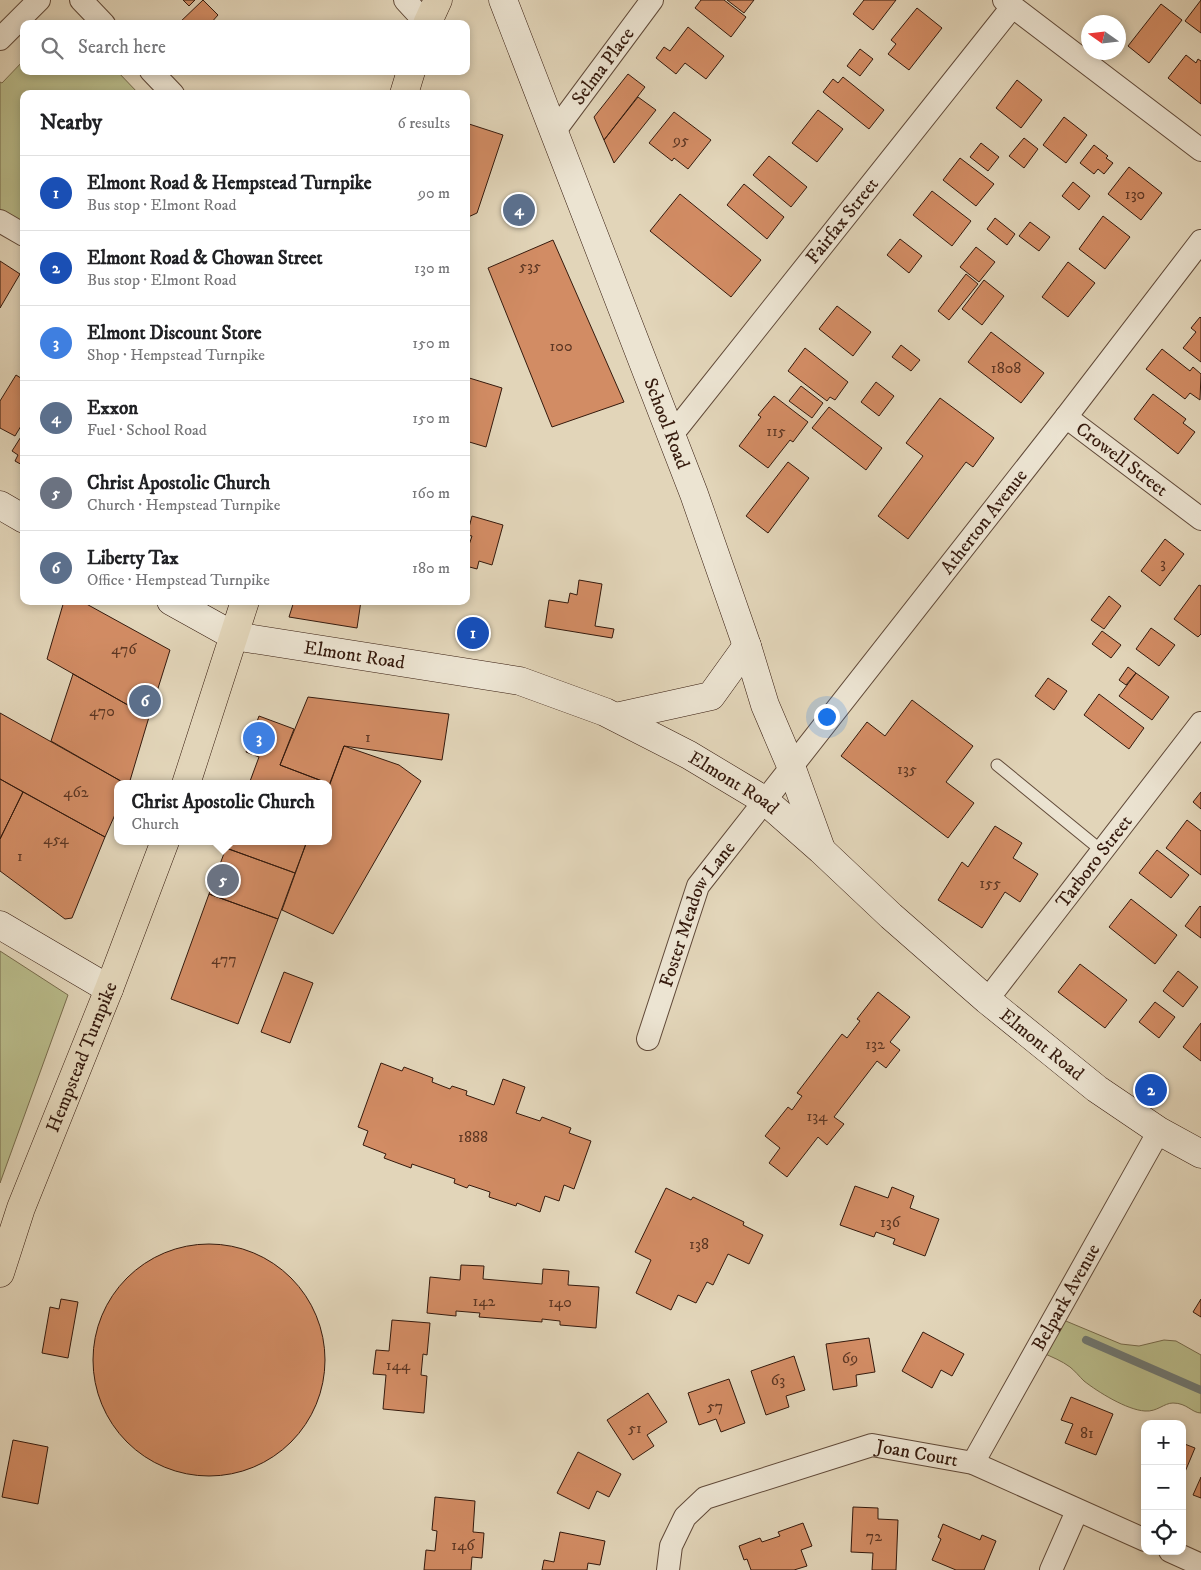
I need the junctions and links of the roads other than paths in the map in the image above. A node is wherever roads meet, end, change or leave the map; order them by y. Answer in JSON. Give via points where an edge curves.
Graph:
{"nodes":[{"id":1,"x":39,"y":0,"type":"edge"},
{"id":2,"x":81,"y":0,"type":"edge"},
{"id":3,"x":405,"y":0,"type":"edge"},
{"id":4,"x":438,"y":0,"type":"edge"},
{"id":5,"x":503,"y":0,"type":"edge"},
{"id":6,"x":652,"y":0,"type":"edge"},
{"id":7,"x":1008,"y":3,"type":"edge"},
{"id":8,"x":100,"y":20,"type":"edge"},
{"id":9,"x":423,"y":20,"type":"edge"},
{"id":10,"x":429,"y":20,"type":"edge"},
{"id":11,"x":0,"y":39,"type":"edge"},
{"id":12,"x":155,"y":75,"type":"edge"},
{"id":13,"x":410,"y":75,"type":"edge"},
{"id":14,"x":168,"y":90,"type":"edge"},
{"id":15,"x":405,"y":90,"type":"edge"},
{"id":16,"x":554,"y":132,"type":"junction"},
{"id":17,"x":1201,"y":150,"type":"edge"},
{"id":18,"x":0,"y":221,"type":"edge"},
{"id":19,"x":20,"y":233,"type":"edge"},
{"id":20,"x":1201,"y":241,"type":"edge"},
{"id":21,"x":1066,"y":417,"type":"junction"},
{"id":22,"x":671,"y":436,"type":"junction"},
{"id":23,"x":0,"y":505,"type":"edge"},
{"id":24,"x":20,"y":516,"type":"edge"},
{"id":25,"x":1201,"y":520,"type":"edge"},
{"id":26,"x":178,"y":605,"type":"edge"},
{"id":27,"x":244,"y":605,"type":"edge"},
{"id":28,"x":234,"y":636,"type":"junction"},
{"id":29,"x":747,"y":646,"type":"junction"},
{"id":30,"x":616,"y":717,"type":"junction"},
{"id":31,"x":1201,"y":723,"type":"edge"},
{"id":32,"x":997,"y":765,"type":"dead end"},
{"id":33,"x":791,"y":766,"type":"junction"},
{"id":34,"x":187,"y":780,"type":"edge"},
{"id":35,"x":764,"y":800,"type":"junction"},
{"id":36,"x":163,"y":845,"type":"edge"},
{"id":37,"x":821,"y":850,"type":"junction"},
{"id":38,"x":1102,"y":851,"type":"junction"},
{"id":39,"x":0,"y":925,"type":"edge"},
{"id":40,"x":109,"y":989,"type":"junction"},
{"id":41,"x":987,"y":1000,"type":"junction"},
{"id":42,"x":648,"y":1039,"type":"dead end"},
{"id":43,"x":1159,"y":1131,"type":"junction"},
{"id":44,"x":1201,"y":1154,"type":"edge"},
{"id":45,"x":0,"y":1273,"type":"edge"},
{"id":46,"x":973,"y":1463,"type":"junction"},
{"id":47,"x":1077,"y":1511,"type":"junction"},
{"id":48,"x":1141,"y":1538,"type":"edge"},
{"id":49,"x":1179,"y":1555,"type":"edge"},
{"id":50,"x":1201,"y":1565,"type":"edge"},
{"id":51,"x":668,"y":1570,"type":"edge"},
{"id":52,"x":1051,"y":1570,"type":"edge"}],
"edges":[{"from":1,"to":11,"type":"street"},
{"from":2,"to":8,"type":"street"},
{"from":3,"to":9,"type":"street"},
{"from":4,"to":10,"type":"main road"},
{"from":5,"to":16,"type":"main road","name":"School Road"},
{"from":6,"to":16,"type":"street","name":"Selma Place"},
{"from":7,"to":17,"type":"street"},
{"from":7,"to":22,"type":"street","name":"Fairfax Street"},
{"from":12,"to":14,"type":"street"},
{"from":13,"to":15,"type":"main road"},
{"from":16,"to":22,"type":"main road","name":"School Road"},
{"from":18,"to":19,"type":"street"},
{"from":20,"to":21,"type":"street","name":"Atherton Avenue"},
{"from":21,"to":25,"type":"street","name":"Crowell Street"},
{"from":21,"to":33,"type":"street","name":"Atherton Avenue"},
{"from":22,"to":29,"type":"main road","name":"School Road"},
{"from":23,"to":24,"type":"main road"},
{"from":26,"to":28,"type":"main road","name":"Elmont Road"},
{"from":27,"to":28,"type":"main road"},
{"from":28,"to":30,"type":"main road","name":"Elmont Road","via":[[520,681]]},
{"from":28,"to":34,"type":"main road"},
{"from":29,"to":30,"type":"main road","via":[[711,696]]},
{"from":29,"to":33,"type":"main road","name":"School Road","via":[[765,705]]},
{"from":30,"to":35,"type":"main road","name":"Elmont Road","via":[[690,755]]},
{"from":31,"to":38,"type":"street","name":"Tarboro Street"},
{"from":32,"to":38,"type":"lane"},
{"from":33,"to":35,"type":"street","name":"Atherton Avenue"},
{"from":33,"to":37,"type":"main road","name":"School Road"},
{"from":35,"to":37,"type":"main road","name":"Elmont Road"},
{"from":35,"to":42,"type":"street","name":"Foster Meadow Lane","via":[[698,886]]},
{"from":36,"to":40,"type":"main road","name":"Hempstead Turnpike"},
{"from":37,"to":41,"type":"main road","name":"Elmont Road"},
{"from":38,"to":41,"type":"street","name":"Tarboro Street"},
{"from":39,"to":40,"type":"main road"},
{"from":40,"to":45,"type":"main road","name":"Hempstead Turnpike","via":[[21,1208]]},
{"from":41,"to":43,"type":"main road","name":"Elmont Road","via":[[1097,1089]]},
{"from":43,"to":44,"type":"main road","name":"Elmont Road"},
{"from":43,"to":46,"type":"street","name":"Belpark Avenue"},
{"from":46,"to":47,"type":"street","name":"Joan Court"},
{"from":46,"to":51,"type":"street","name":"Joan Court","via":[[872,1445],[705,1498],[684,1517],[671,1546]]},
{"from":47,"to":48,"type":"street","name":"Joan Court"},
{"from":47,"to":52,"type":"street"},
{"from":49,"to":50,"type":"street"}]}
